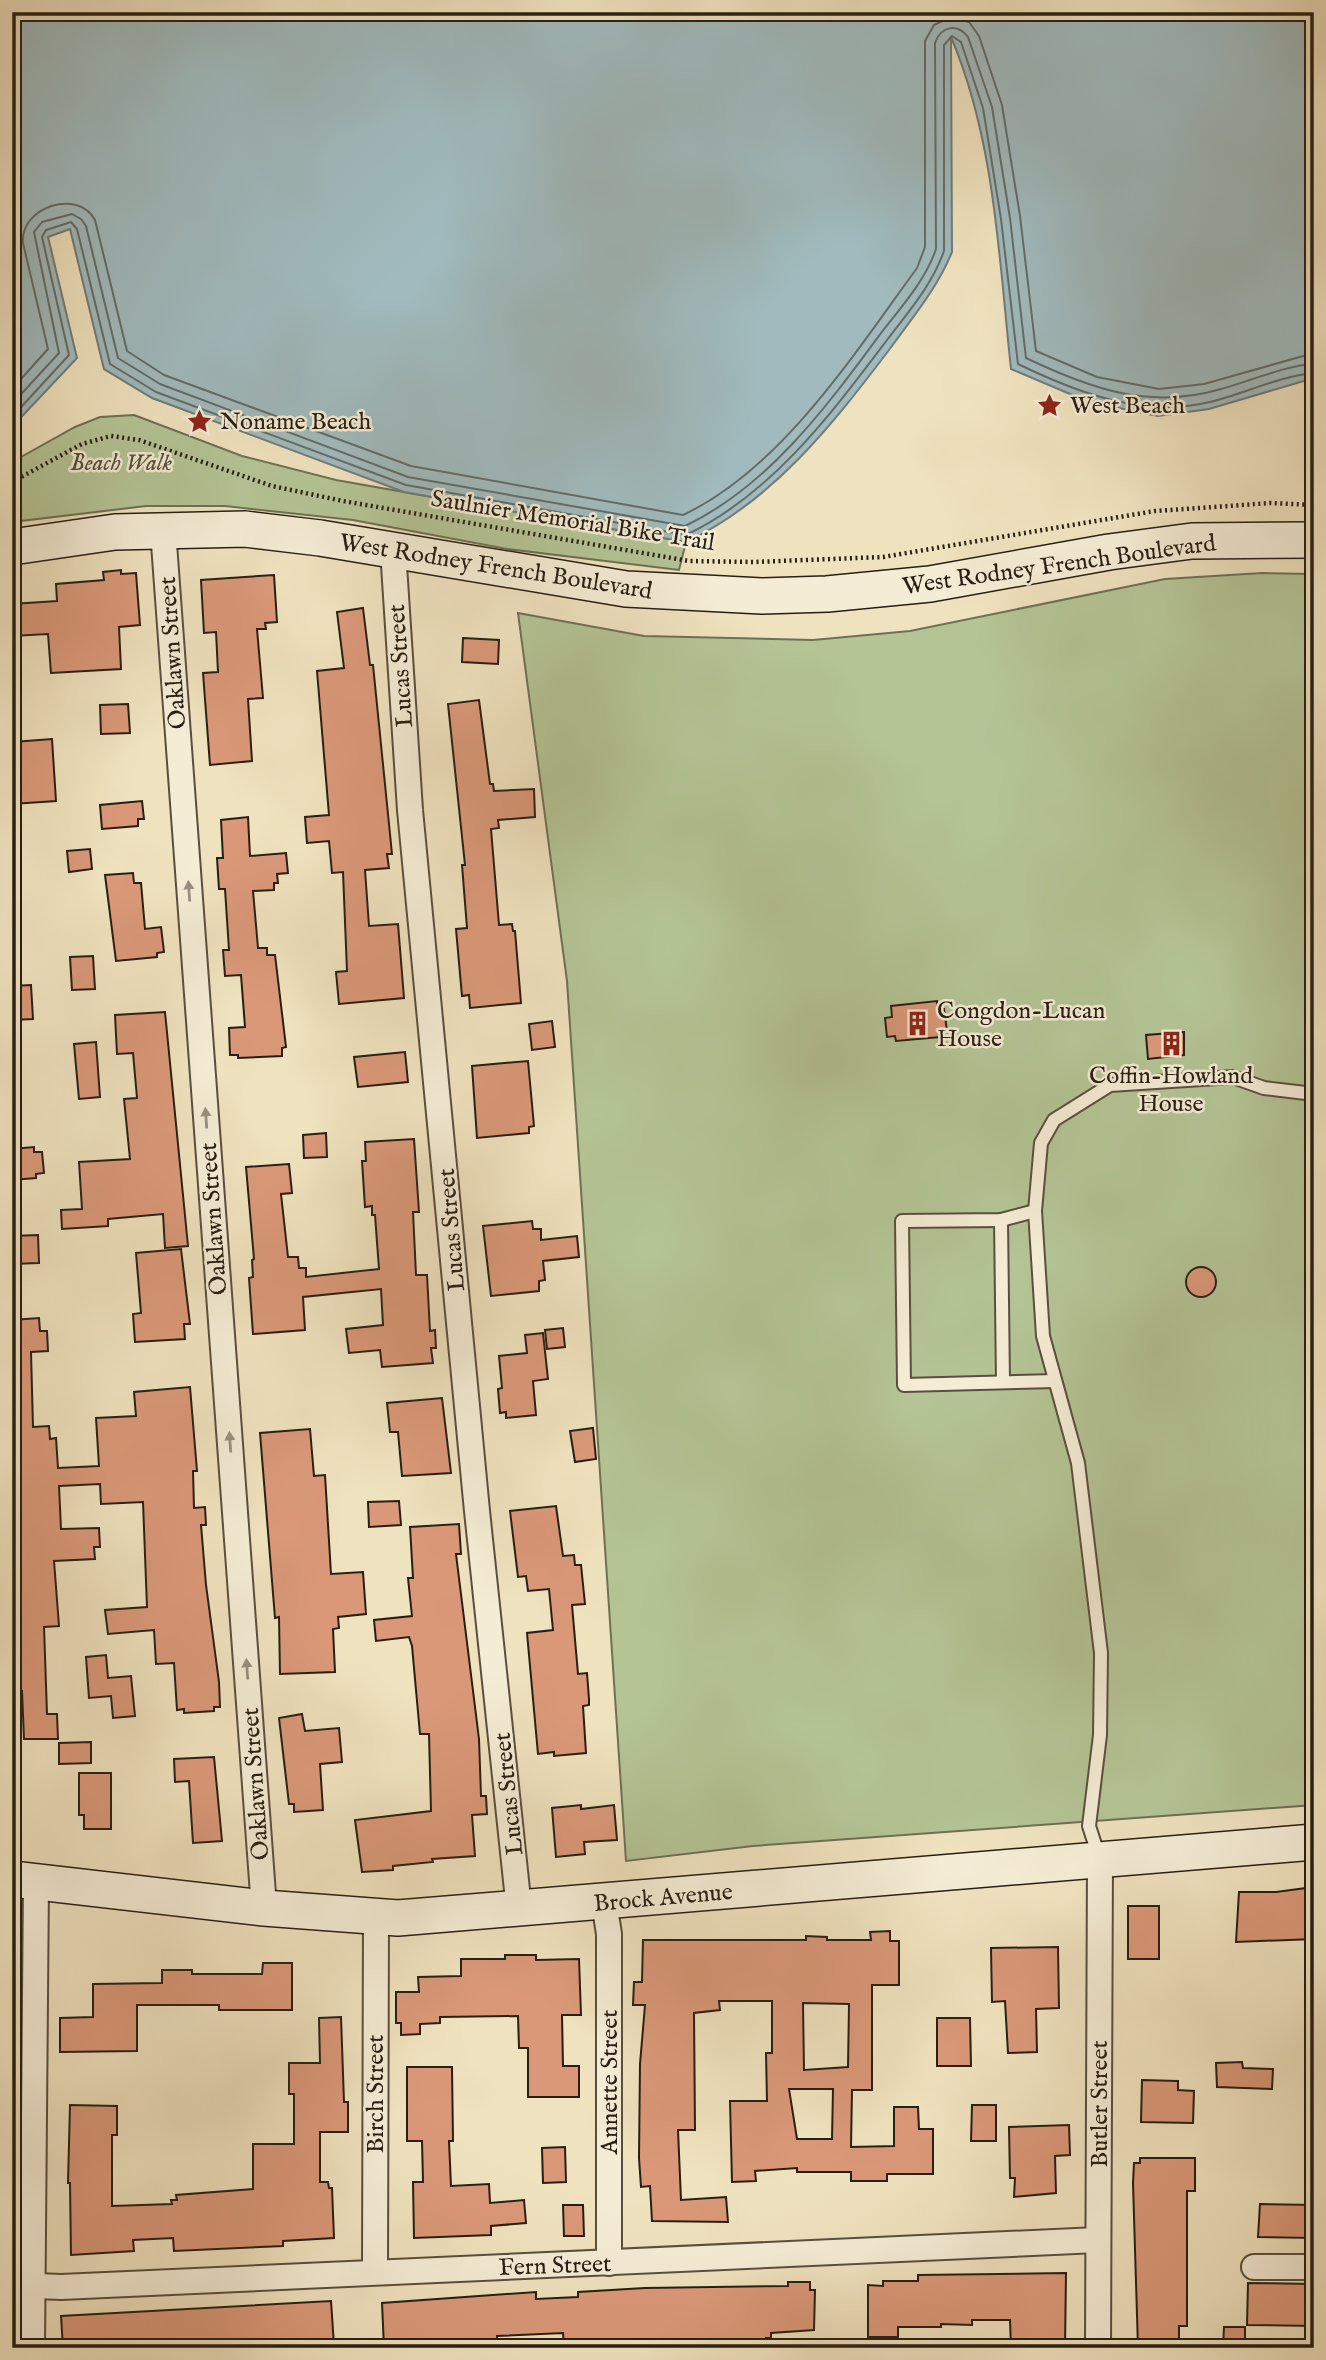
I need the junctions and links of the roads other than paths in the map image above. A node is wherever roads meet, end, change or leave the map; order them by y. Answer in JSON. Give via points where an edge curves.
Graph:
{"nodes":[{"id":1,"x":163,"y":530,"type":"junction"},
{"id":2,"x":1314,"y":540,"type":"edge"},
{"id":3,"x":12,"y":547,"type":"edge"},
{"id":4,"x":393,"y":550,"type":"junction"},
{"id":5,"x":1314,"y":1094,"type":"edge"},
{"id":6,"x":1035,"y":1211,"type":"junction"},
{"id":7,"x":1001,"y":1220,"type":"junction"},
{"id":8,"x":1055,"y":1381,"type":"junction"},
{"id":9,"x":1003,"y":1382,"type":"junction"},
{"id":10,"x":1314,"y":1842,"type":"edge"},
{"id":11,"x":1100,"y":1860,"type":"junction"},
{"id":12,"x":24,"y":1880,"type":"edge"},
{"id":13,"x":604,"y":1902,"type":"junction"},
{"id":14,"x":264,"y":1908,"type":"junction"},
{"id":15,"x":519,"y":1909,"type":"junction"},
{"id":16,"x":376,"y":1918,"type":"junction"},
{"id":17,"x":1098,"y":2240,"type":"junction"},
{"id":18,"x":609,"y":2263,"type":"junction"},
{"id":19,"x":1254,"y":2267,"type":"dead end"},
{"id":20,"x":1314,"y":2267,"type":"edge"},
{"id":21,"x":375,"y":2271,"type":"junction"},
{"id":22,"x":22,"y":2286,"type":"edge"},
{"id":23,"x":32,"y":2348,"type":"edge"},
{"id":24,"x":1098,"y":2348,"type":"edge"}],
"edges":[{"from":1,"to":3,"type":"main road","name":"West Rodney French Boulevard","via":[[86,534]]},
{"from":1,"to":4,"type":"main road","name":"West Rodney French Boulevard","via":[[270,532]]},
{"from":14,"to":1,"type":"street","name":"Oaklawn Street","one_way":true},
{"from":2,"to":4,"type":"main road","name":"West Rodney French Boulevard","via":[[1192,541],[930,584],[793,596],[626,589]]},
{"from":4,"to":15,"type":"street","name":"Lucas Street","via":[[412,824]]},
{"from":5,"to":6,"type":"lane","via":[[1265,1088],[1233,1077],[1110,1085],[1054,1120],[1041,1143]]},
{"from":6,"to":7,"type":"lane"},
{"from":6,"to":8,"type":"lane","via":[[1043,1336]]},
{"from":7,"to":9,"type":"lane"},
{"from":7,"to":9,"type":"lane","via":[[902,1221],[904,1385]]},
{"from":8,"to":9,"type":"lane"},
{"from":8,"to":11,"type":"lane","via":[[1078,1463],[1101,1653],[1100,1735],[1089,1826]]},
{"from":10,"to":11,"type":"main road","name":"Brock Avenue"},
{"from":11,"to":13,"type":"main road","name":"Brock Avenue"},
{"from":11,"to":17,"type":"street","name":"Butler Street"},
{"from":12,"to":14,"type":"main road","name":"Brock Avenue"},
{"from":12,"to":22,"type":"street"},
{"from":13,"to":15,"type":"main road","name":"Brock Avenue"},
{"from":13,"to":18,"type":"street","name":"Annette Street","via":[[609,1934]]},
{"from":14,"to":16,"type":"main road","name":"Brock Avenue"},
{"from":15,"to":16,"type":"main road","name":"Brock Avenue"},
{"from":16,"to":21,"type":"street","name":"Birch Street"},
{"from":17,"to":18,"type":"street","name":"Fern Street"},
{"from":17,"to":24,"type":"street","name":"Butler Street"},
{"from":18,"to":21,"type":"street","name":"Fern Street"},
{"from":19,"to":20,"type":"street"},
{"from":21,"to":22,"type":"street","name":"Fern Street"},
{"from":22,"to":23,"type":"street"}]}
